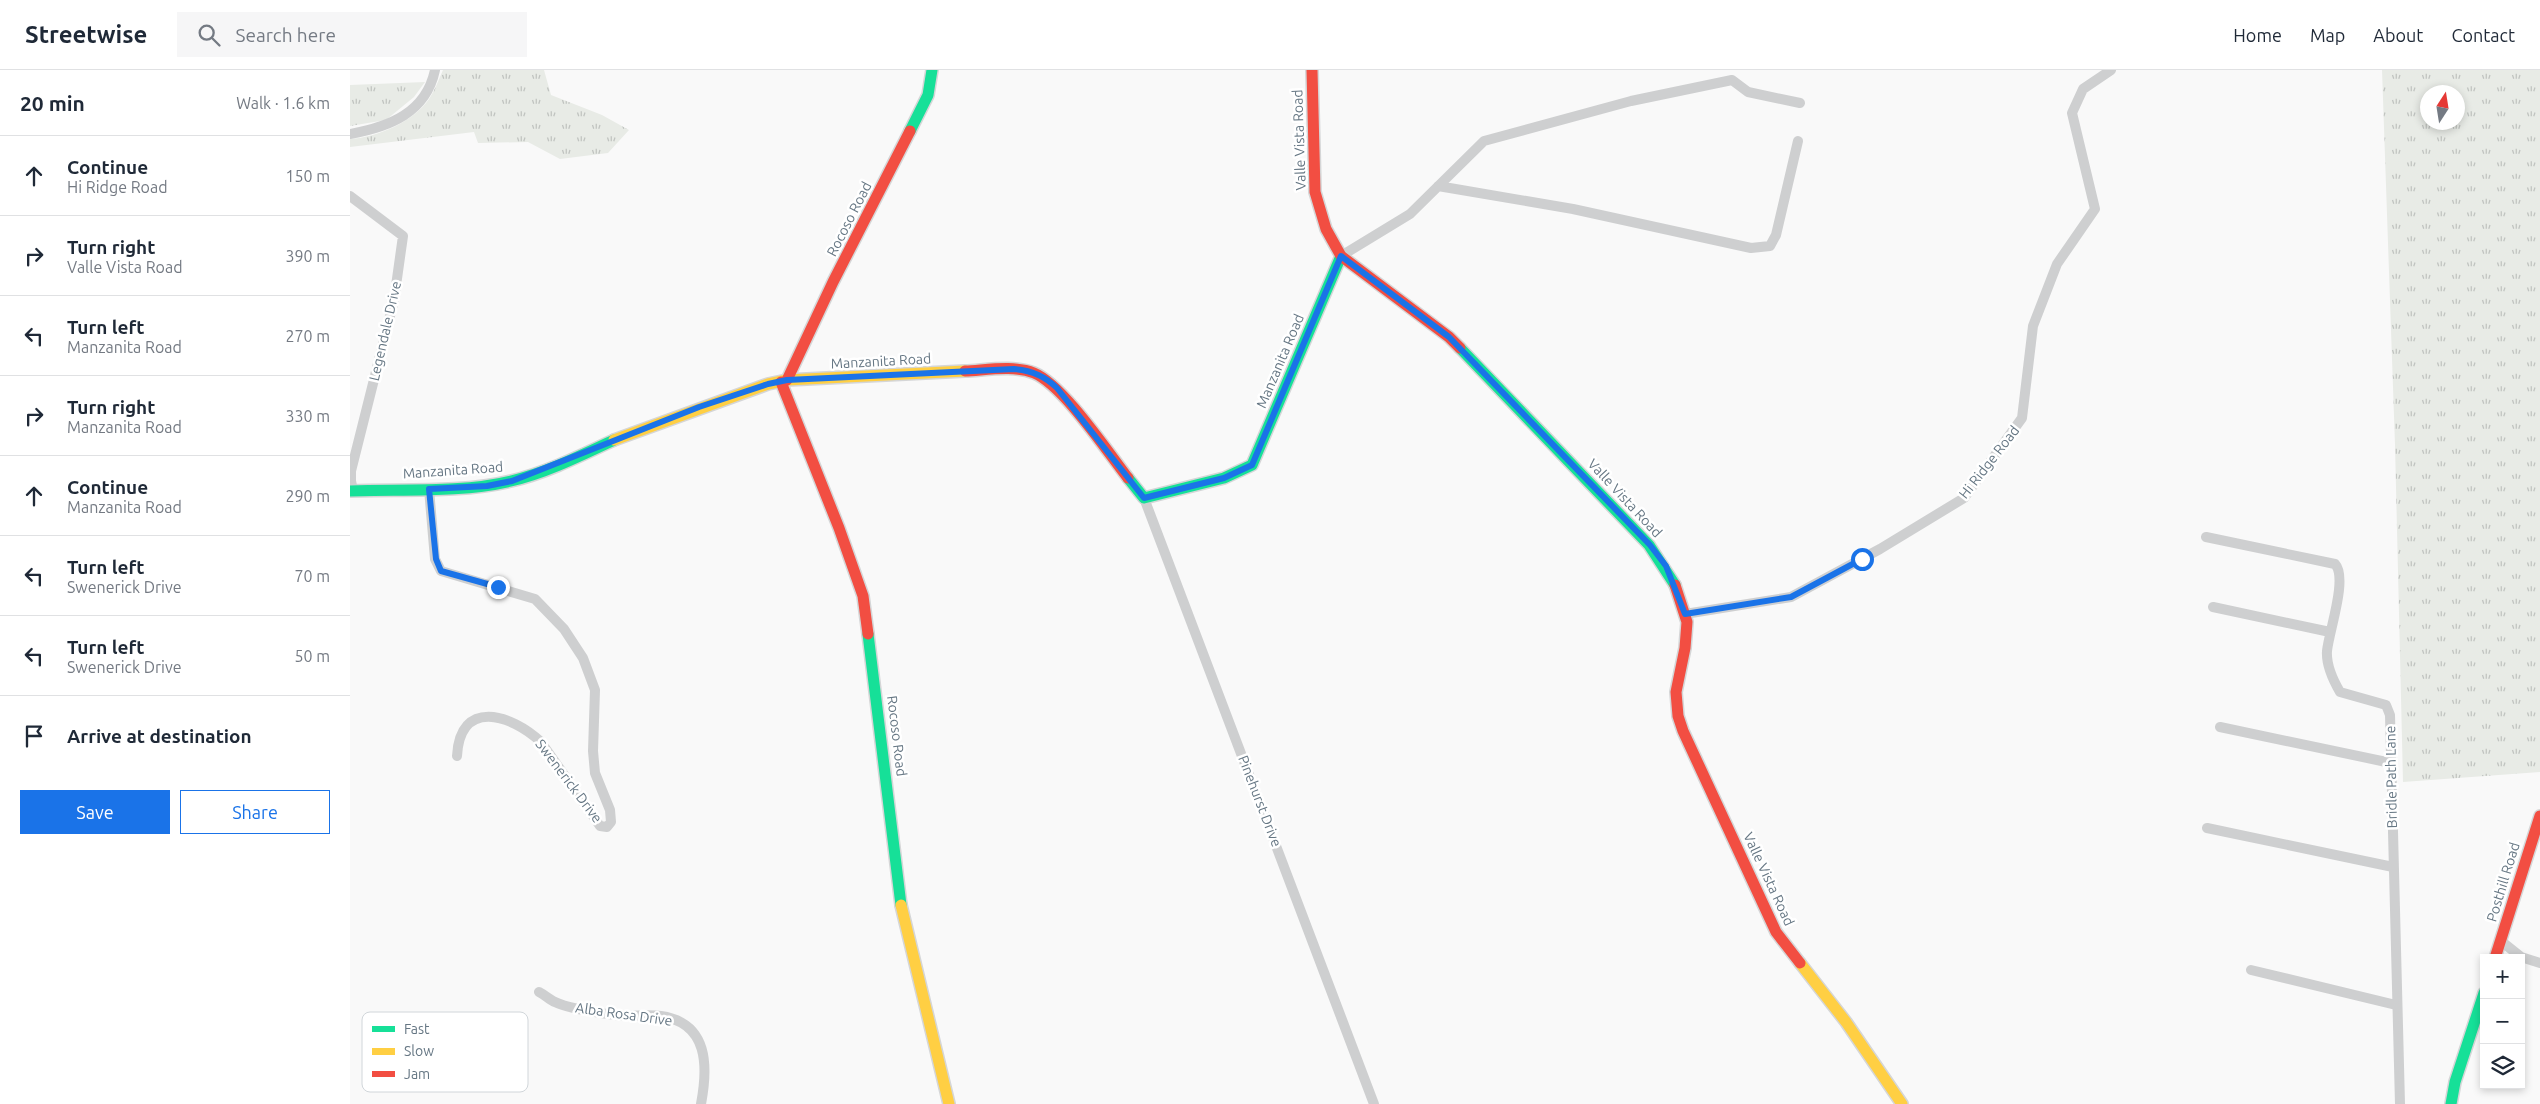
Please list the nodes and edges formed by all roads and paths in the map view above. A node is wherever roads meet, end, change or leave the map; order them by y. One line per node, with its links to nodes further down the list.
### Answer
1 (435, 70): 6 (street)
2 (932, 70): 11 (street, Rocoso Road)
3 (1312, 70): 10 (street, Valle Vista Road)
4 (2111, 70): 17 (street, Hi Ridge Road)
5 (1800, 103): 8 (street)
6 (350, 134)
7 (1798, 141): 8 (street)
8 (1438, 186): 10 (street)
9 (350, 196): 13 (street, Legendale Drive)
10 (1341, 256): 14 (street, Manzanita Road); 17 (street, Valle Vista Road)
11 (784, 381): 12 (street, Manzanita Road); 14 (street, Manzanita Road); 33 (street, Rocoso Road)
12 (429, 489): 13 (street, Manzanita Road); 20 (street, Swenerick Drive)
13 (352, 490)
14 (1144, 498): 34 (street, Pinehurst Drive)
15 (2206, 537): 18 (street, Bridle Path Lane)
16 (2213, 607): 18 (street)
17 (1685, 614): 35 (street, Valle Vista Road)
18 (2330, 632): 21 (street, Bridle Path Lane)
19 (2220, 727): 21 (street)
20 (457, 756)
21 (2391, 763): 24 (street, Bridle Path Lane)
22 (2540, 816): 25 (street, Posthill Road)
23 (2207, 828): 24 (street)
24 (2393, 867): 31 (street, Bridle Path Lane)
25 (2501, 941): 26 (street, Posthill Road); 27 (street)
26 (2496, 954)
27 (2540, 963)
28 (2251, 970): 31 (street)
29 (539, 992): 32 (street, Alba Rosa Drive)
30 (2482, 999): 37 (street)
31 (2396, 1005): 36 (street, Bridle Path Lane)
32 (701, 1104)
33 (950, 1104)
34 (1374, 1104)
35 (1902, 1104)
36 (2400, 1104)
37 (2451, 1104)

